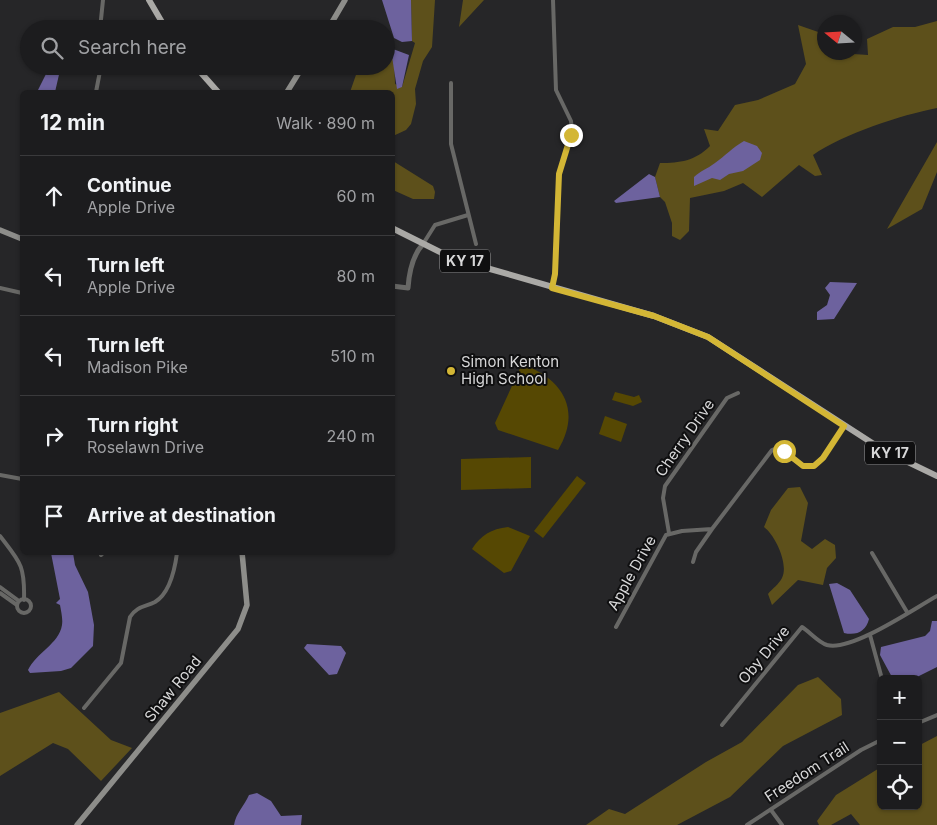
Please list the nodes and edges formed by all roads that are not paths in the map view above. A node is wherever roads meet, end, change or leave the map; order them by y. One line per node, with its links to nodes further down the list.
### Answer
1 (103, 0): 5 (street)
2 (149, 0): 6 (main road)
3 (346, 0): 7 (main road)
4 (553, 0): 23 (street)
5 (101, 20)
6 (161, 20)
7 (334, 20)
8 (99, 75): 12 (street)
9 (203, 75): 13 (main road)
10 (297, 75): 14 (main road)
11 (451, 84): 15 (street)
12 (96, 90)
13 (216, 90)
14 (288, 90)
15 (468, 215): 19 (street); 20 (street)
16 (0, 230): 18 (main road)
17 (395, 230): 19 (main road, KY 17)
18 (20, 238)
19 (423, 244): 21 (street); 23 (main road, KY 17)
20 (476, 244)
21 (395, 286)
22 (0, 288): 24 (street)
23 (552, 288): 26 (main road, KY 17)
24 (20, 293)
25 (738, 393): 31 (street, Cherry Drive)
26 (844, 426): 28 (main road, KY 17); 30 (street)
27 (0, 475): 29 (street)
28 (937, 476)
29 (20, 479)
30 (712, 529): 31 (street, Apple Drive); 36 (street)
31 (669, 533): 42 (street, Apple Drive)
32 (0, 536): 40 (street)
33 (872, 553): 41 (street)
34 (177, 555): 45 (street)
35 (242, 555): 51 (main road, Shaw Road)
36 (693, 562)
37 (0, 587): 40 (street)
38 (0, 593): 40 (street)
39 (937, 596): 41 (street, Oby Drive)
40 (20, 602)
41 (907, 612): 43 (street, Oby Drive)
42 (616, 627)
43 (870, 635): 44 (street); 48 (street, Oby Drive)
44 (881, 675)
45 (84, 708)
46 (937, 716): 47 (street)
47 (922, 722)
48 (722, 724)
49 (877, 742): 50 (street, Freedom Trail)
50 (771, 810): 52 (street, Freedom Trail); 53 (street)
51 (77, 825)
52 (747, 825)
53 (782, 825)

